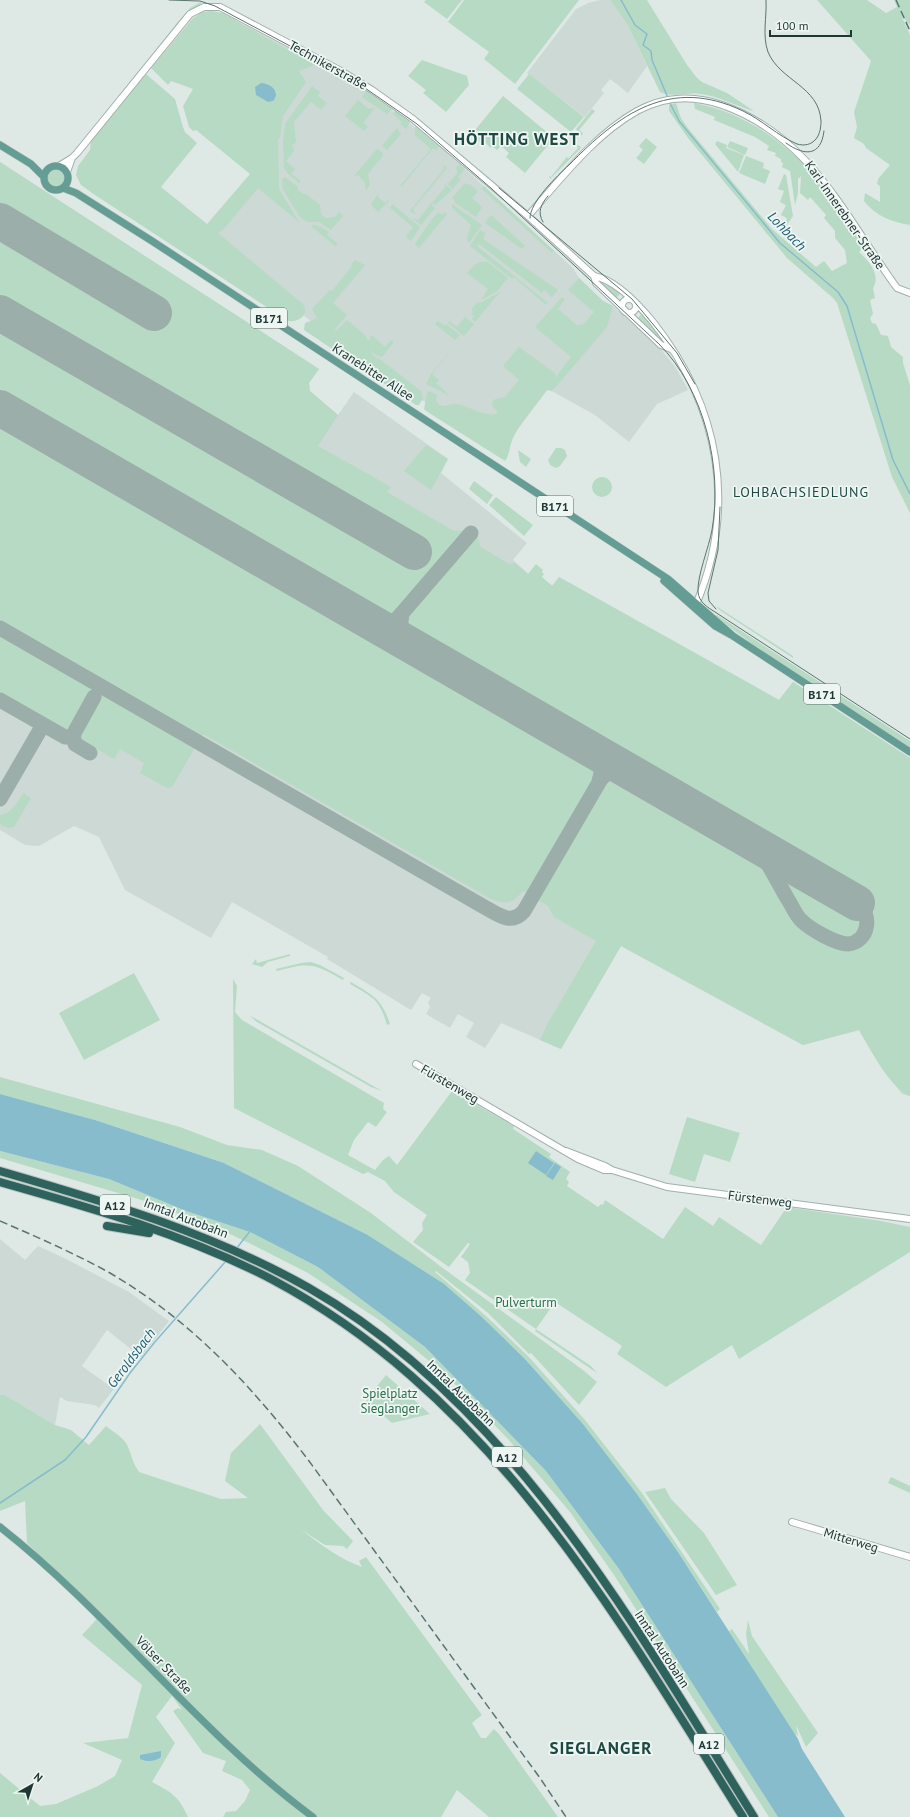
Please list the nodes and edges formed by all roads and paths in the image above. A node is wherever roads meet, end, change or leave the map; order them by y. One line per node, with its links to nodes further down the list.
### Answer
1 (0, 145): 3 (main road, B171)
2 (72, 158): 4 (street, Technikerstraße); 6 (street, Technikerstraße); 11 (street, Technikerstraße)
3 (31, 164): 5 (main road, B171); 7 (main road, B171)
4 (59, 166): 5 (main road, B171); 6 (main road)
5 (49, 168): 7 (main road)
6 (67, 172): 8 (main road, B171)
7 (44, 177): 9 (main road, B171)
8 (68, 181): 9 (main road); 10 (main road, Kranebitter Allee / B171)
9 (63, 188): 10 (main road, Kranebitter Allee / B171)
10 (76, 193): 17 (main road, Kranebitter Allee / B171)
11 (528, 216): 12 (street, Technikerstraße); 13 (street, Karl-Innerebner-Straße)
12 (594, 276): 14 (street, Technikerstraße); 15 (street, Technikerstraße)
13 (910, 292)
14 (633, 301): 15 (street); 15 (street); 16 (street, Technikerstraße)
15 (625, 311): 16 (street, Technikerstraße)
16 (671, 349): 17 (street, Technikerstraße)
17 (695, 606): 18 (main road, Kranebitter Allee / B171)
18 (910, 752)
19 (416, 1064): 22 (street, Fürstenweg)
20 (0, 1171): 30 (highway, Inntal Autobahn / A12)
21 (0, 1182): 24 (highway, Inntal Autobahn / A12)
22 (910, 1219)
23 (107, 1226): 24 (highway)
24 (166, 1234): 29 (highway, Inntal Autobahn / A12)
25 (792, 1522): 27 (street, Mitterweg)
26 (0, 1527): 28 (main road, Völser Straße)
27 (910, 1557)
28 (313, 1817)
29 (743, 1817)
30 (754, 1817)

